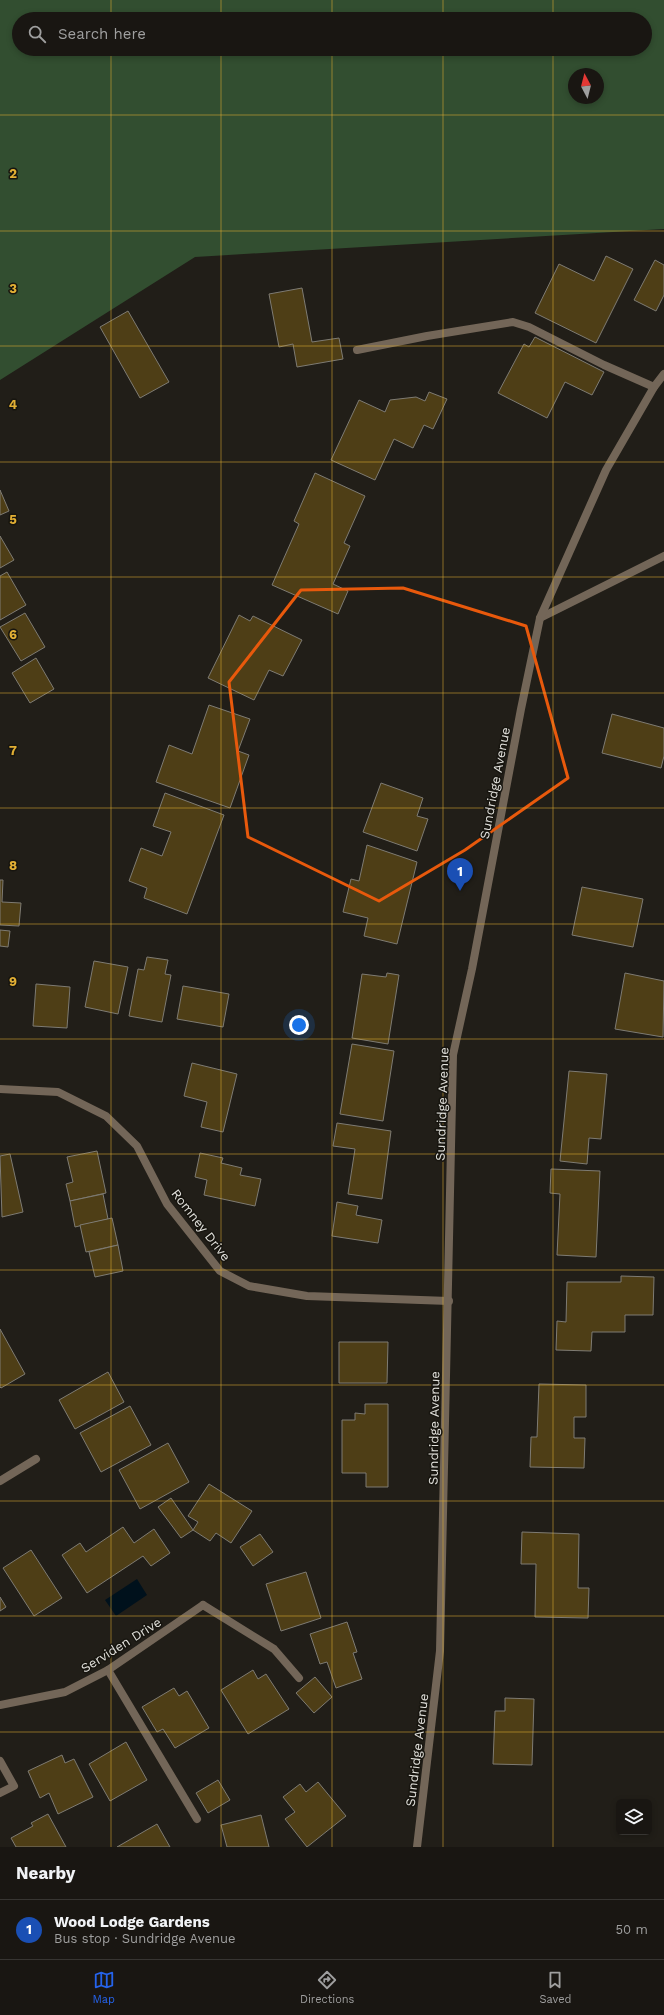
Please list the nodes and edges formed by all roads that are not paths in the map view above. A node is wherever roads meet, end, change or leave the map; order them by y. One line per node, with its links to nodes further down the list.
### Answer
1 (357, 350): 3 (street)
2 (664, 374): 3 (street, Sundridge Avenue)
3 (654, 388): 5 (street, Sundridge Avenue)
4 (664, 556): 5 (street)
5 (540, 618): 7 (street, Sundridge Avenue)
6 (0, 1089): 7 (street, Romney Drive)
7 (449, 1301): 16 (street, Sundridge Avenue)
8 (36, 1459): 9 (street)
9 (0, 1481)
10 (108, 1670): 11 (street, Serviden Drive); 12 (street, Serviden Drive); 15 (street)
11 (299, 1678)
12 (0, 1705)
13 (0, 1761): 14 (street)
14 (0, 1793)
15 (197, 1819)
16 (417, 1847)

